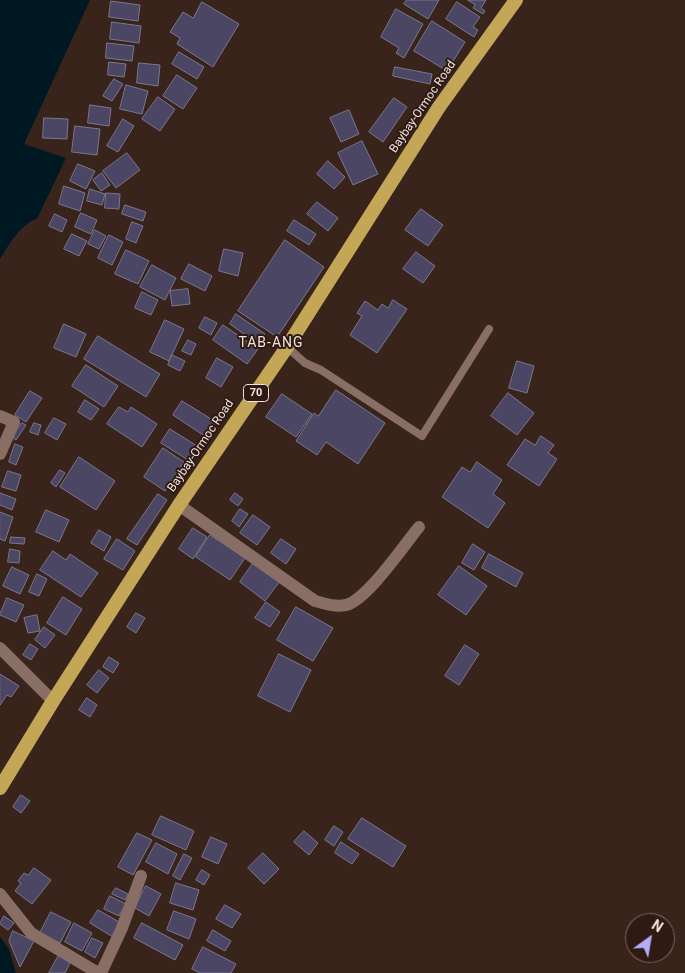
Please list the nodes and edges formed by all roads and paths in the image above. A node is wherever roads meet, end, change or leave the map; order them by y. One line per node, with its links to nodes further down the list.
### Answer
1 (516, 0): 3 (highway, Baybay-Ormoc Road / 70)
2 (489, 329): 3 (lane)
3 (287, 347): 6 (highway, Baybay-Ormoc Road / 70)
4 (0, 416): 5 (street)
5 (0, 454)
6 (179, 505): 7 (street); 9 (highway, Baybay-Ormoc Road / 70)
7 (419, 527)
8 (0, 648): 9 (street)
9 (53, 701): 10 (highway, Baybay-Ormoc Road / 70)
10 (0, 788)
11 (141, 876): 13 (street)
12 (0, 894): 13 (street)
13 (99, 973)

